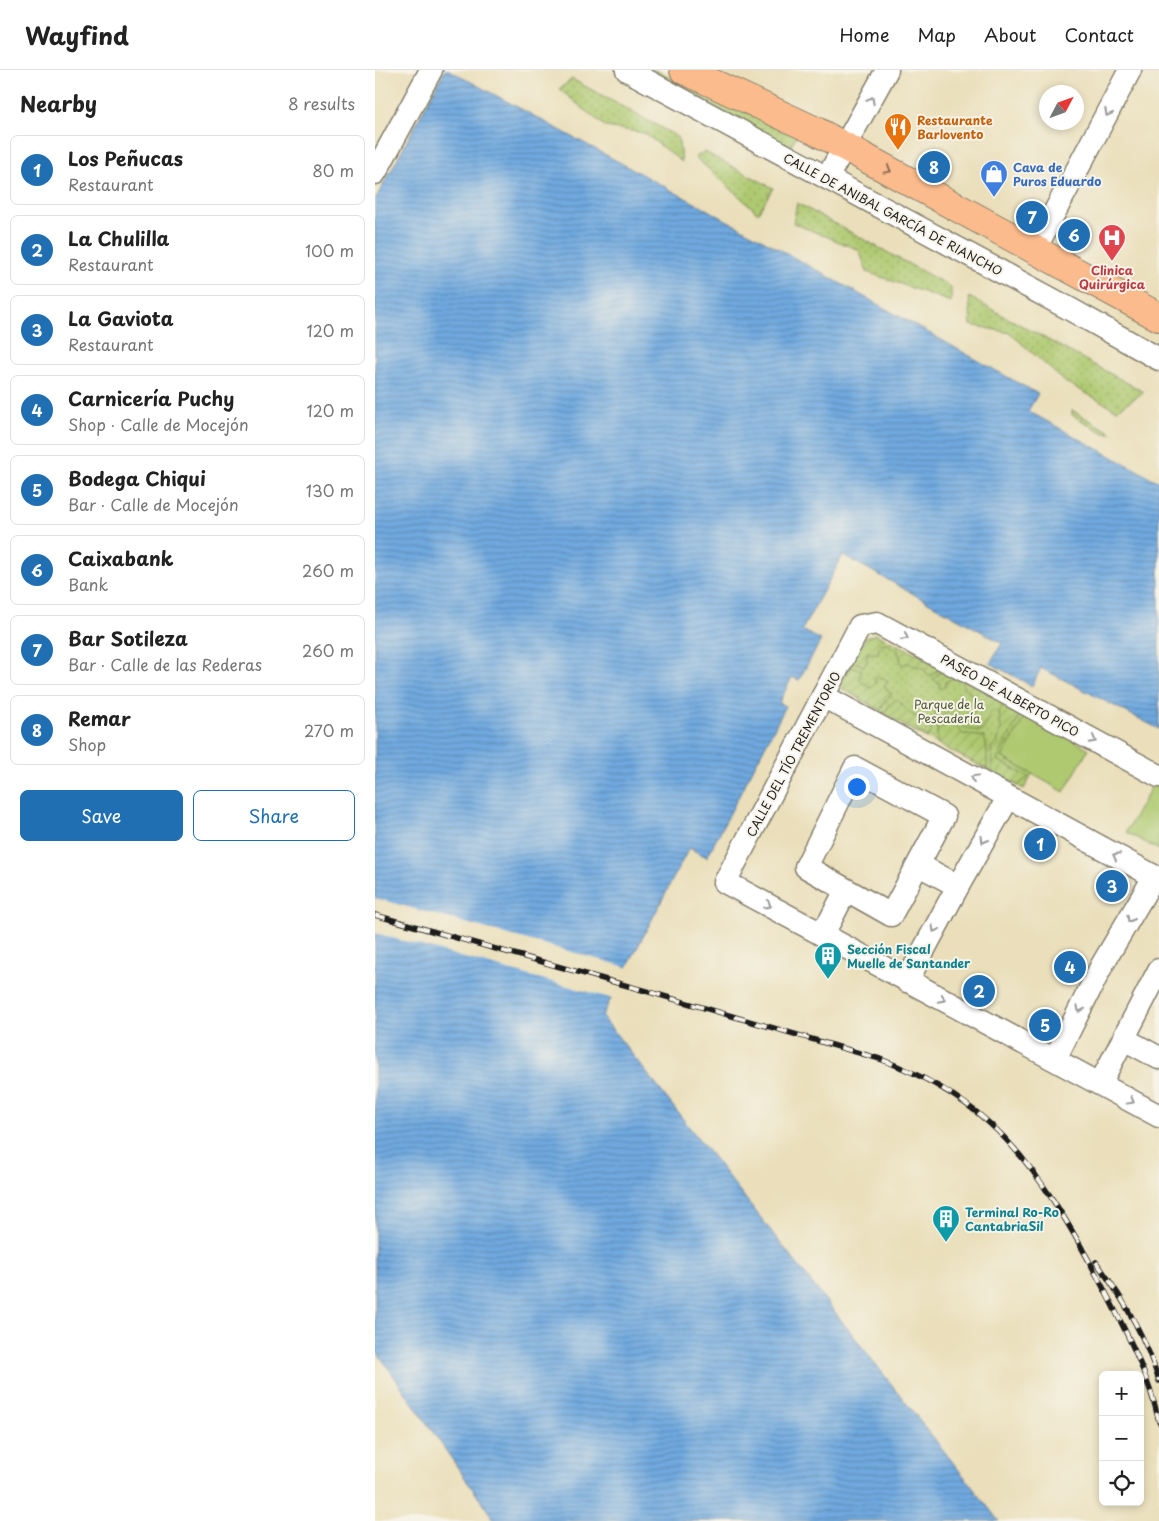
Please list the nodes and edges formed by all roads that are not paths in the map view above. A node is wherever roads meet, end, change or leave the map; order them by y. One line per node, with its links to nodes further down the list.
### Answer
1 (431, 70): 9 (street)
2 (627, 70): 10 (street, CALLE DE ANIBAL GARCÍA DE RIANCHO)
3 (684, 70): 7 (main road)
4 (719, 70): 7 (main road)
5 (887, 70): 8 (street, one-way to 5)
6 (1130, 70): 11 (street, one-way to 11)
7 (809, 127): 8 (main road)
8 (845, 147): 10 (street); 11 (main road, one-way to 11)
9 (375, 173)
10 (827, 178): 13 (street, CALLE DE ANIBAL GARCÍA DE RIANCHO)
11 (1035, 249): 12 (main road)
12 (1159, 317)
13 (1159, 359)
14 (860, 626): 15 (street, CALLE DEL TÍO TREMENTORIO); 16 (street, PASEO DE ALBERTO PICO, one-way to 16)
15 (823, 696): 17 (street, one-way to 15); 22 (street, CALLE DEL TÍO TREMENTORIO, one-way to 22)
16 (1159, 776)
17 (1008, 798): 19 (street, one-way to 17); 20 (street, one-way to 20)
18 (919, 866): 20 (street); 21 (street); 21 (street)
19 (1157, 878): 27 (street, one-way to 27)
20 (958, 886): 24 (street, one-way to 24)
21 (846, 890): 22 (street)
22 (821, 934): 24 (street)
23 (1159, 970): 25 (street)
24 (907, 981): 27 (street, one-way to 27)
25 (1124, 1038): 26 (street); 28 (street)
26 (1159, 1058)
27 (1055, 1059): 28 (street)
28 (1100, 1084): 29 (street, one-way to 29)
29 (1159, 1116)

